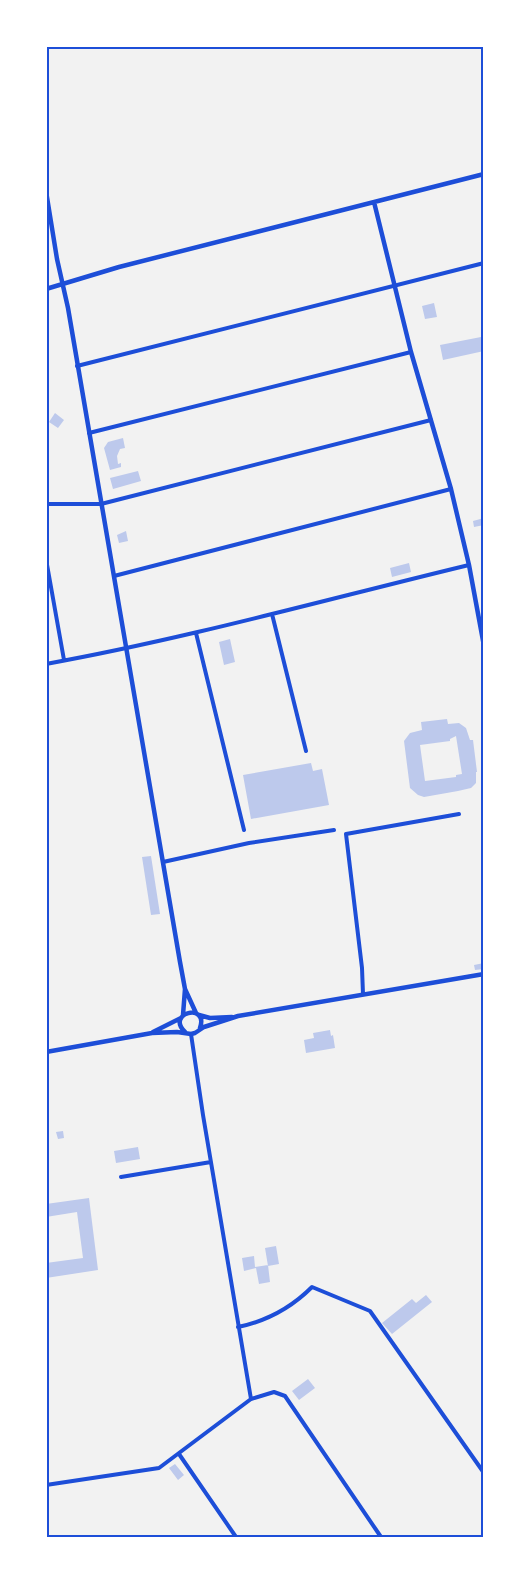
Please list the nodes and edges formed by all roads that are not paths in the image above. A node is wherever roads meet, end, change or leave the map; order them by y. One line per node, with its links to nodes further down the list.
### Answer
1 (484, 174): 3 (street)
2 (46, 191): 6 (street)
3 (374, 202): 5 (street); 6 (street)
4 (484, 263): 5 (street)
5 (395, 284): 8 (street); 9 (street)
6 (62, 285): 7 (street); 9 (street)
7 (46, 289)
8 (411, 352): 10 (street); 11 (street)
9 (77, 366): 11 (street)
10 (431, 420): 12 (street); 14 (street)
11 (89, 433): 14 (street)
12 (451, 489): 16 (street); 17 (street)
13 (46, 504): 14 (street)
14 (101, 504): 17 (street)
15 (46, 558): 22 (street)
16 (469, 565): 18 (street); 20 (street)
17 (114, 576): 21 (street)
18 (272, 614): 19 (street); 24 (street)
19 (196, 633): 21 (street); 26 (street)
20 (484, 646)
21 (126, 649): 22 (street); 28 (street)
22 (64, 660): 23 (street)
23 (46, 664)
24 (306, 751)
25 (459, 814): 31 (street)
26 (244, 830)
27 (334, 830): 28 (street)
28 (163, 862): 30 (street)
29 (484, 974): 31 (street)
30 (185, 989): 32 (street); 33 (street)
31 (363, 994): 34 (street)
32 (197, 1014): 33 (street); 34 (street); 35 (street)
33 (182, 1017): 36 (street); 37 (street)
34 (235, 1017): 35 (street)
35 (199, 1030): 38 (street)
36 (152, 1032): 37 (street); 39 (street)
37 (185, 1032): 38 (street)
38 (191, 1034): 40 (street)
39 (46, 1052)
40 (211, 1162): 41 (street); 42 (street)
41 (120, 1177)
42 (238, 1326): 43 (street); 45 (street)
43 (251, 1399): 44 (street); 48 (street)
44 (179, 1454): 46 (street); 47 (street)
45 (484, 1473)
46 (46, 1485)
47 (236, 1537)
48 (381, 1537)

